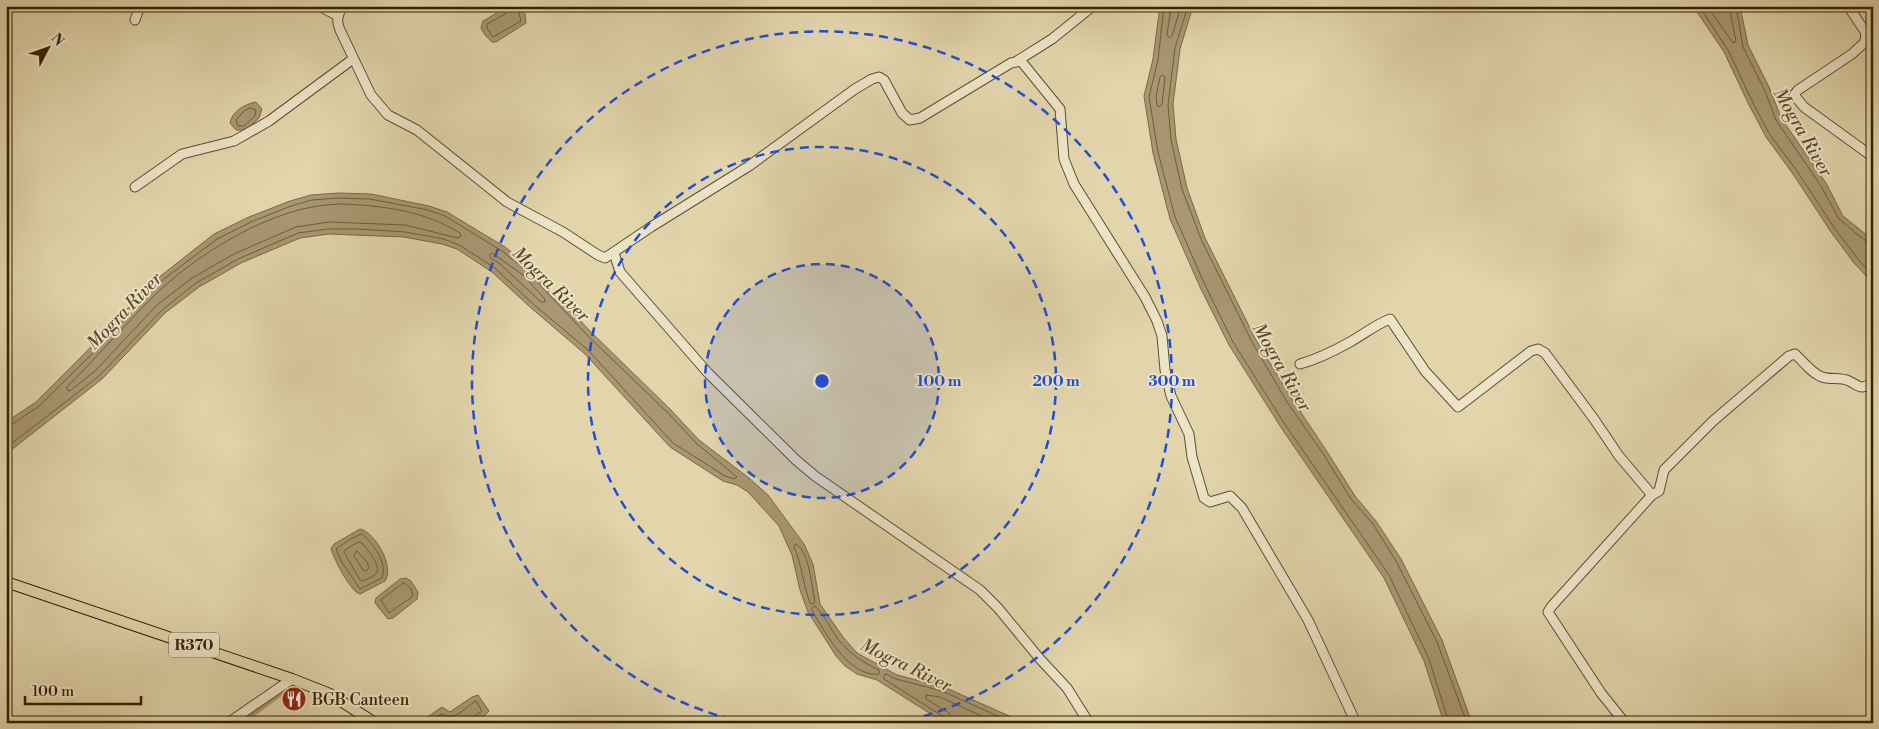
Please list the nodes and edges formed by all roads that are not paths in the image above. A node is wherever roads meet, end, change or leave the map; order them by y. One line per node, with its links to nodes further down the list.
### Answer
1 (140, 6): 7 (street)
2 (319, 6): 6 (street)
3 (344, 6): 6 (street)
4 (1093, 6): 9 (street)
5 (1848, 6): 10 (street)
6 (338, 16): 8 (street)
7 (135, 20)
8 (354, 59): 11 (street); 12 (street)
9 (1017, 61): 12 (street); 21 (street)
10 (1873, 157)
11 (135, 187)
12 (614, 253): 20 (street)
13 (1300, 364): 15 (street)
14 (1873, 382): 15 (street)
15 (1652, 495): 22 (street)
16 (6, 582): 17 (main road, R370)
17 (292, 679): 18 (street); 19 (main road, R370)
18 (228, 723)
19 (375, 723)
20 (1089, 723)
21 (1356, 723)
22 (1625, 723)

